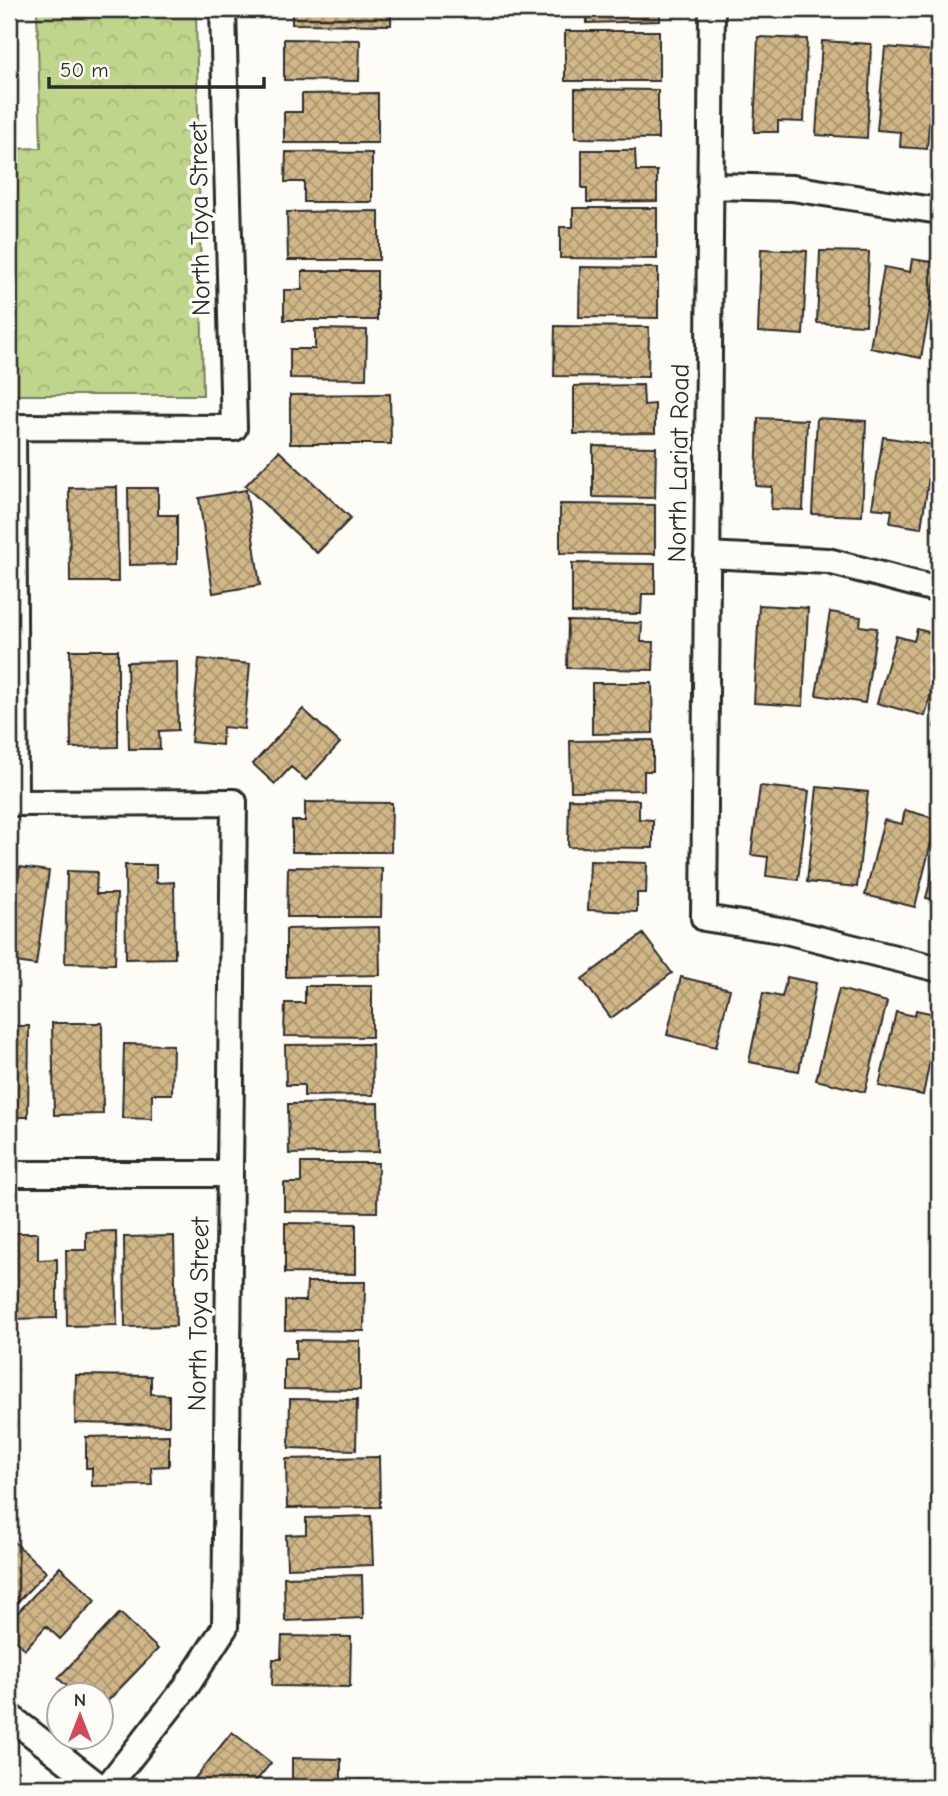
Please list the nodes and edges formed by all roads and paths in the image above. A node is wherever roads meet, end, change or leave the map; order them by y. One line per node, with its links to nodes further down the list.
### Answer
1 (223, 9): 5 (street, North Toya Street)
2 (712, 9): 3 (street, North Lariat Road)
3 (710, 187): 4 (street); 6 (street, North Lariat Road)
4 (939, 211)
5 (11, 427): 10 (street, North Toya Street)
6 (707, 555): 7 (street); 8 (street, North Lariat Road)
7 (939, 590)
8 (939, 969)
9 (9, 1174): 10 (street)
10 (230, 1174): 13 (street, North Toya Street)
11 (9, 1716): 12 (street)
12 (100, 1787)
13 (107, 1787)

